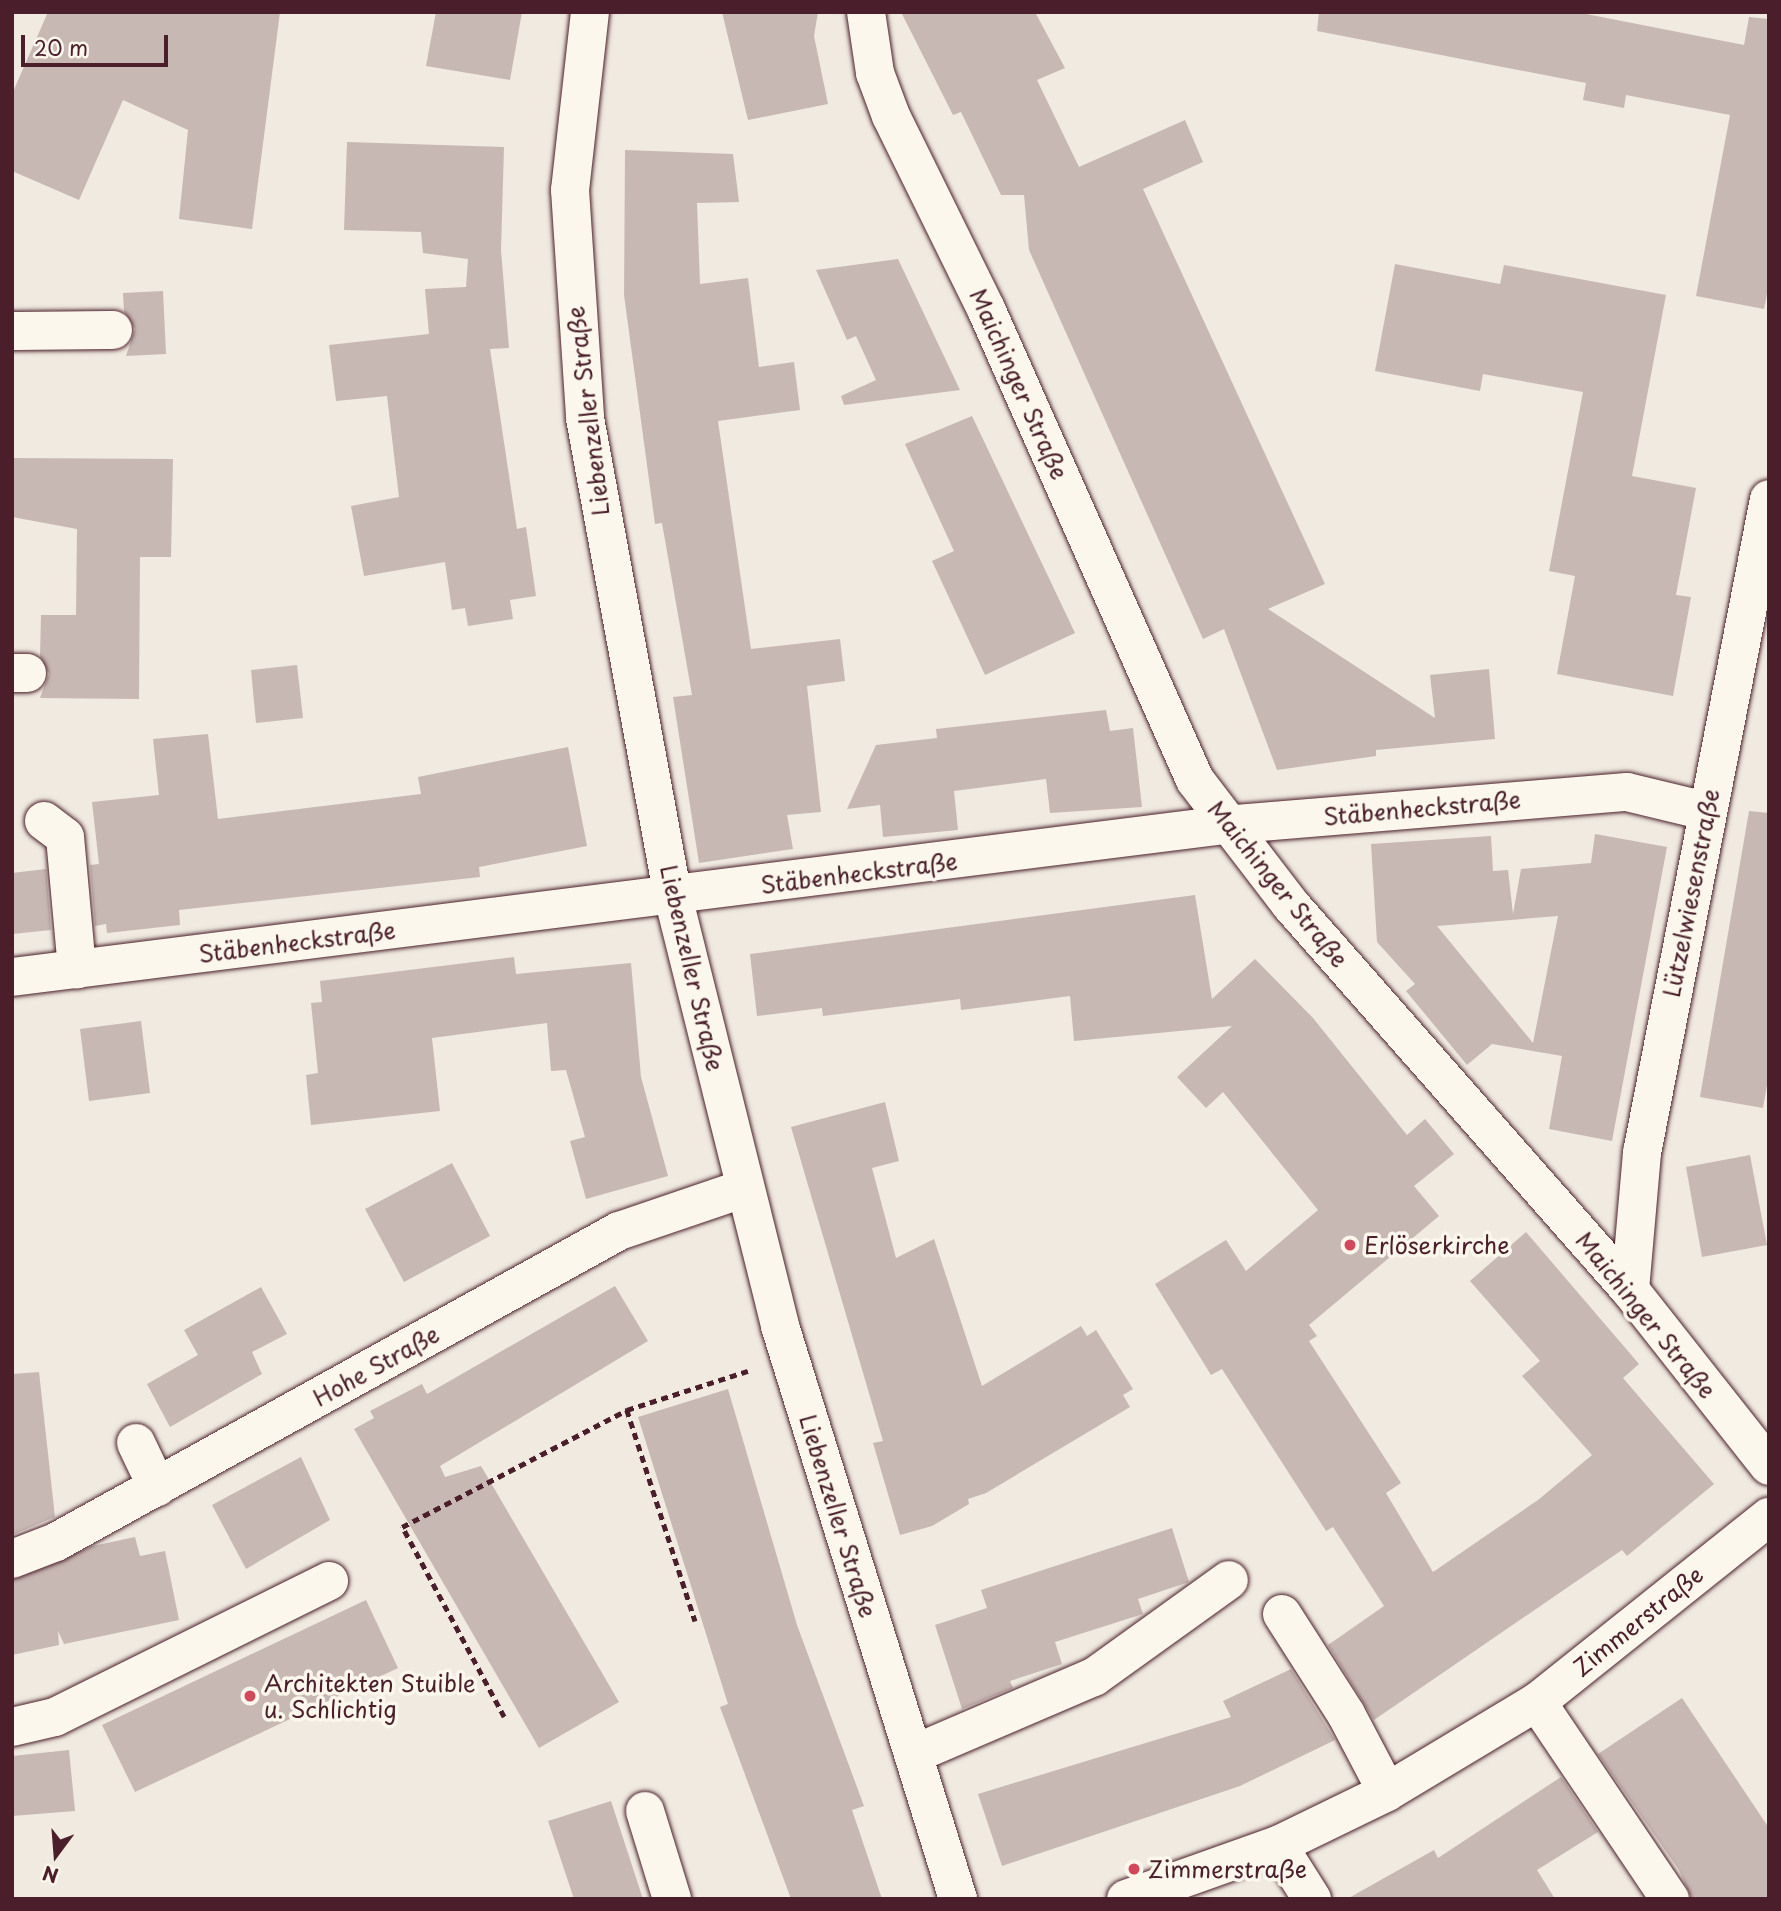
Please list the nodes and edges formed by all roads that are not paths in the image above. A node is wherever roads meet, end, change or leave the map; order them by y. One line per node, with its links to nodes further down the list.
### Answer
1 (590, 12): 9 (street, Liebenzeller Straße)
2 (866, 12): 8 (street, Maichinger Straße)
3 (113, 330): 4 (street)
4 (12, 331)
5 (1769, 499): 6 (street, Lützelwiesenstraße)
6 (1706, 811): 8 (street, Stäbenheckstraße); 13 (street, Lützelwiesenstraße)
7 (44, 821): 10 (street)
8 (1224, 825): 9 (street, Stäbenheckstraße); 13 (street, Maichinger Straße)
9 (673, 896): 10 (street, Stäbenheckstraße); 12 (street, Liebenzeller Straße)
10 (77, 969): 11 (street, Stäbenheckstraße)
11 (12, 977)
12 (745, 1188): 16 (street, Hohe Straße); 24 (street, Liebenzeller Straße)
13 (1630, 1290): 15 (street, Maichinger Straße)
14 (136, 1443): 16 (street)
15 (1769, 1465)
16 (157, 1487): 18 (street, Hohe Straße)
17 (1769, 1517): 22 (street, Zimmerstraße)
18 (12, 1559)
19 (1230, 1580): 24 (street)
20 (329, 1581): 23 (street)
21 (1282, 1614): 25 (street)
22 (1537, 1702): 25 (street, Zimmerstraße); 32 (street)
23 (12, 1727)
24 (914, 1754): 29 (street, Liebenzeller Straße)
25 (1387, 1792): 27 (street, Zimmerstraße)
26 (645, 1811): 28 (street)
27 (1278, 1845): 30 (street, Zimmerstraße); 31 (street)
28 (671, 1899)
29 (958, 1899)
30 (1126, 1899)
31 (1312, 1899)
32 (1670, 1899)

